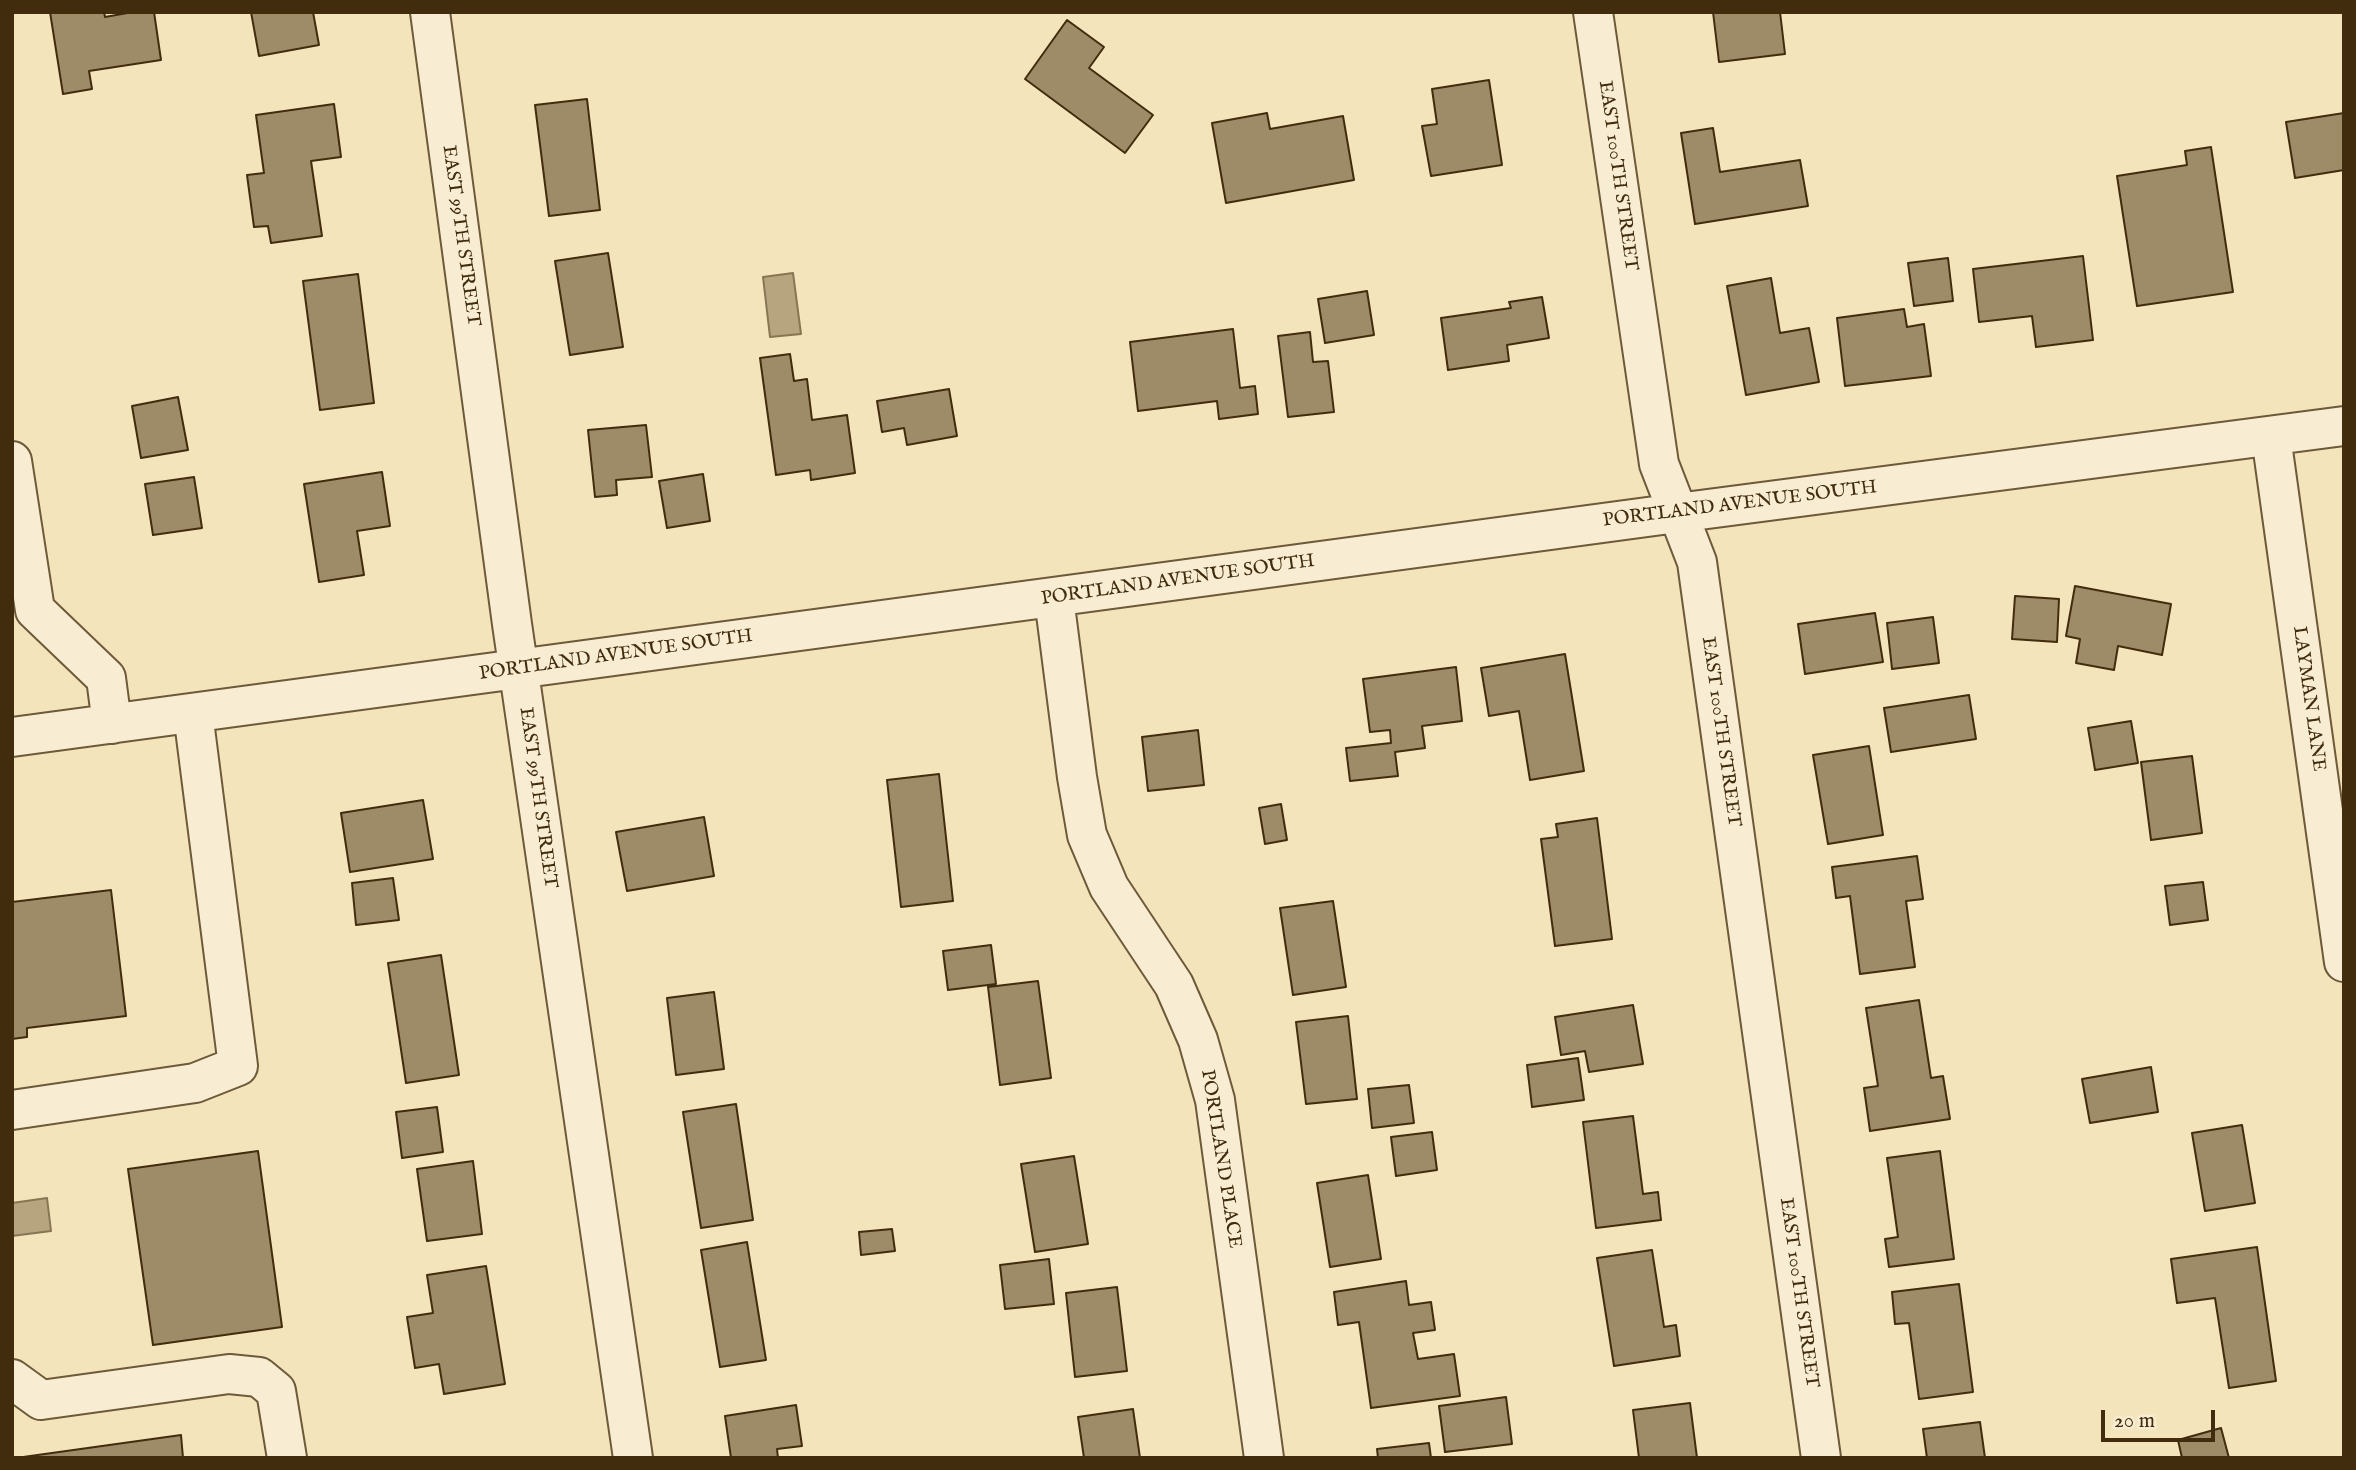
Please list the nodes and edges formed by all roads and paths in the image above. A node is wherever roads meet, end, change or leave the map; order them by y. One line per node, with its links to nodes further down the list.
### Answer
1 (430, 12): 9 (street, EAST 99TH STREET)
2 (1593, 12): 6 (street, EAST 100TH STREET)
3 (2344, 426): 4 (street, PORTLAND AVENUE SOUTH)
4 (2271, 436): 6 (street, PORTLAND AVENUE SOUTH); 13 (street, LAYMAN LANE)
5 (12, 461): 8 (street)
6 (1677, 513): 7 (street, PORTLAND AVENUE SOUTH); 19 (street, EAST 100TH STREET)
7 (1054, 598): 9 (street, PORTLAND AVENUE SOUTH); 18 (street, PORTLAND PLACE)
8 (23, 611): 11 (street)
9 (518, 669): 10 (street, PORTLAND AVENUE SOUTH); 17 (street, EAST 99TH STREET)
10 (194, 713): 11 (street, PORTLAND AVENUE SOUTH); 14 (street)
11 (112, 724): 12 (street, PORTLAND AVENUE SOUTH)
12 (12, 737)
13 (2344, 962)
14 (12, 1110)
15 (12, 1379): 16 (street)
16 (287, 1458)
17 (633, 1458)
18 (1264, 1458)
19 (1821, 1458)

